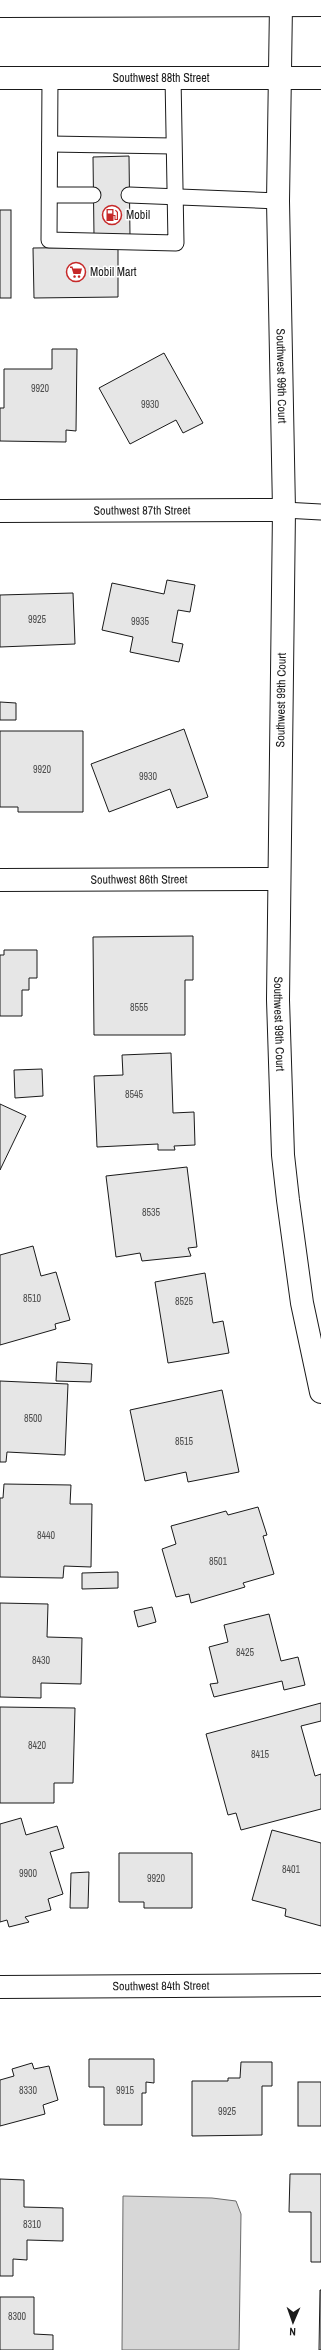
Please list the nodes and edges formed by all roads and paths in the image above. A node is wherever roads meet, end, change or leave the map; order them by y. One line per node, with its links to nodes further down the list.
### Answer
1 (100, 3): 2 (street); 5 (street)
2 (193, 3): 3 (street)
3 (281, 5): 4 (street); 7 (street, Southwest 99th Court)
4 (321, 5)
5 (0, 6)
6 (173, 77): 7 (street, Southwest 88th Street); 9 (street, Southwest 88th Street); 12 (lane)
7 (280, 77): 10 (street, Southwest 88th Street); 17 (street, Southwest 99th Court)
8 (0, 78): 9 (street, Southwest 88th Street)
9 (50, 78): 11 (lane)
10 (321, 78)
11 (50, 144): 12 (lane); 13 (lane)
12 (173, 146): 16 (lane)
13 (50, 195): 14 (lane); 16 (lane)
14 (93, 195)
15 (129, 195): 16 (lane)
16 (175, 197): 17 (lane)
17 (278, 201): 18 (street, Southwest 99th Court)
18 (284, 510): 19 (street, Southwest 87th Street); 20 (lane); 21 (street, Southwest 99th Court)
19 (0, 511)
20 (321, 512)
21 (278, 879): 22 (street, Southwest 86th Street); 23 (street, Southwest 99th Court)
22 (0, 880)
23 (321, 1392)
24 (321, 1985): 25 (street, Southwest 84th Street)
25 (0, 1987)

